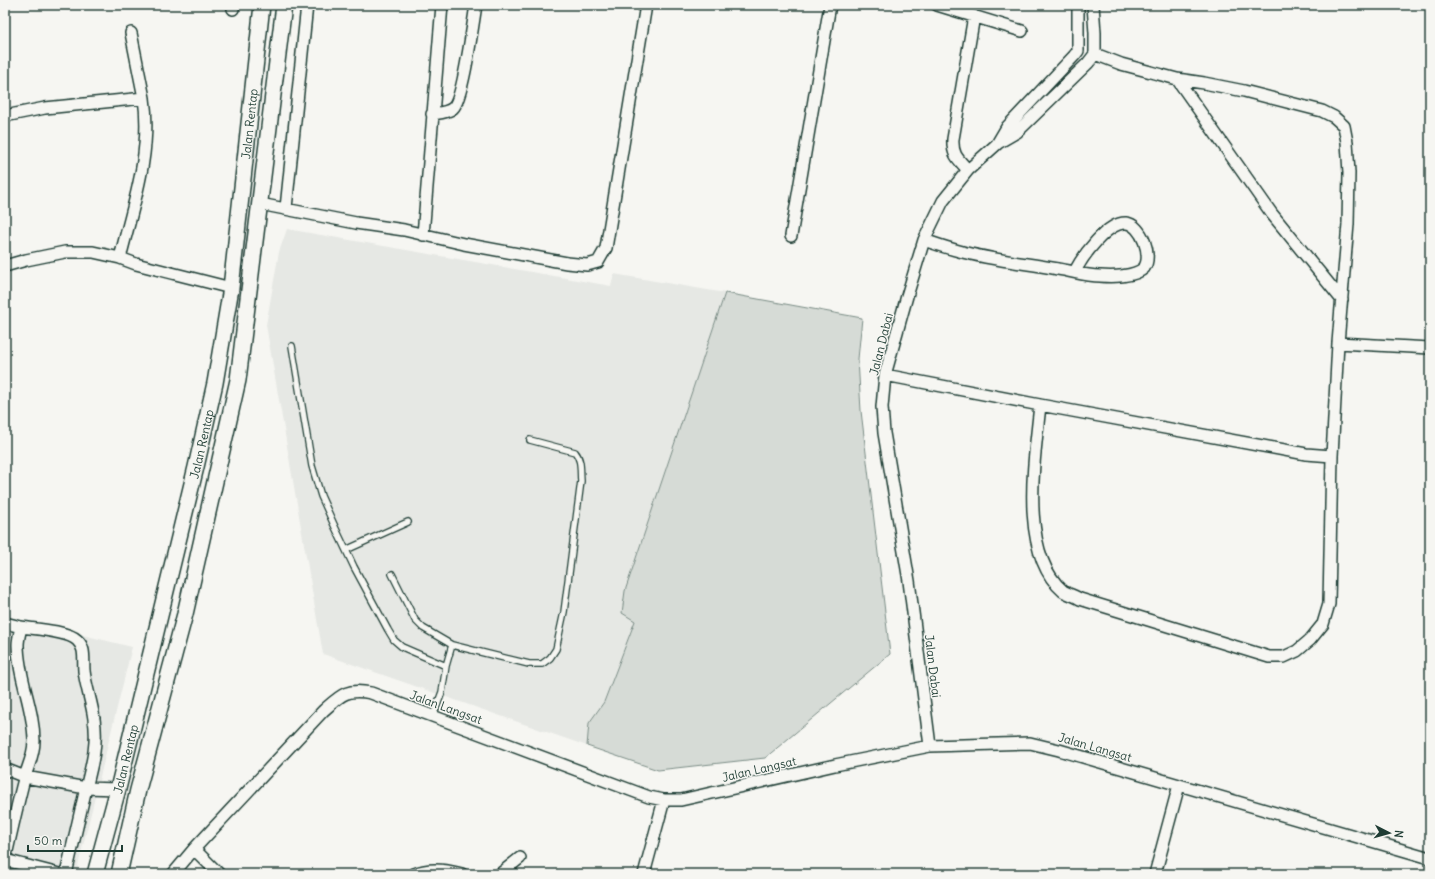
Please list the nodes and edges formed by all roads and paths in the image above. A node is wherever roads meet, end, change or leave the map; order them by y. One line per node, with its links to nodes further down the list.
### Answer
1 (262, 5): 29 (main road, Jalan Rentap)
2 (284, 5): 21 (main road, Jalan Rentap)
3 (307, 5): 22 (street)
4 (442, 5): 17 (street)
5 (476, 5): 17 (street)
6 (646, 5): 23 (street)
7 (830, 5): 24 (street)
8 (937, 5): 11 (street)
9 (1078, 5): 19 (street, Jalan Dabai)
10 (1093, 5): 14 (street)
11 (974, 16): 12 (street); 20 (street)
12 (1022, 31)
13 (131, 33): 16 (street)
14 (1095, 54): 15 (street); 19 (street)
15 (1177, 79): 30 (street); 30 (street)
16 (144, 98): 18 (street); 26 (street)
17 (432, 114): 23 (street)
18 (5, 116)
19 (997, 144): 20 (street, Jalan Dabai)
20 (968, 170): 25 (street, Jalan Dabai)
21 (260, 204): 22 (street); 57 (main road, Jalan Rentap)
22 (286, 208): 23 (street)
23 (423, 234)
24 (791, 236)
25 (924, 240): 28 (street); 34 (street, Jalan Dabai)
26 (120, 258): 27 (street); 29 (street)
27 (5, 266)
28 (1075, 271): 28 (street)
29 (231, 288): 51 (main road, Jalan Rentap)
30 (1342, 300): 31 (street)
31 (1338, 343): 33 (street); 37 (street)
32 (292, 346): 39 (lane)
33 (1430, 348)
34 (885, 375): 35 (street); 46 (street, Jalan Dabai)
35 (1040, 405): 37 (street); 37 (street)
36 (530, 440): 43 (lane)
37 (1332, 456)
38 (408, 522): 39 (lane)
39 (346, 550): 44 (lane)
40 (392, 574): 43 (lane)
41 (5, 623): 42 (street)
42 (21, 627): 48 (street); 50 (street)
43 (452, 645): 44 (lane)
44 (446, 666): 45 (lane)
45 (433, 716): 52 (street, Jalan Langsat); 53 (street, Jalan Langsat)
46 (930, 746): 49 (street, Jalan Langsat); 52 (street, Jalan Langsat)
47 (5, 769): 48 (street)
48 (25, 776): 50 (street); 56 (street)
49 (1179, 785): 55 (street, Jalan Langsat); 67 (street)
50 (86, 788): 51 (street); 59 (street)
51 (118, 789): 60 (main road, Jalan Rentap)
52 (664, 800): 66 (street)
53 (194, 849): 61 (street, Jalan Langsat); 62 (street)
54 (520, 858): 65 (street)
55 (1430, 858)
56 (5, 860): 58 (street)
57 (120, 871)
58 (59, 874)
59 (66, 874)
60 (95, 874)
61 (173, 874)
62 (219, 874)
63 (414, 874): 64 (street)
64 (462, 874)
65 (500, 874)
66 (644, 874)
67 (1156, 874)

